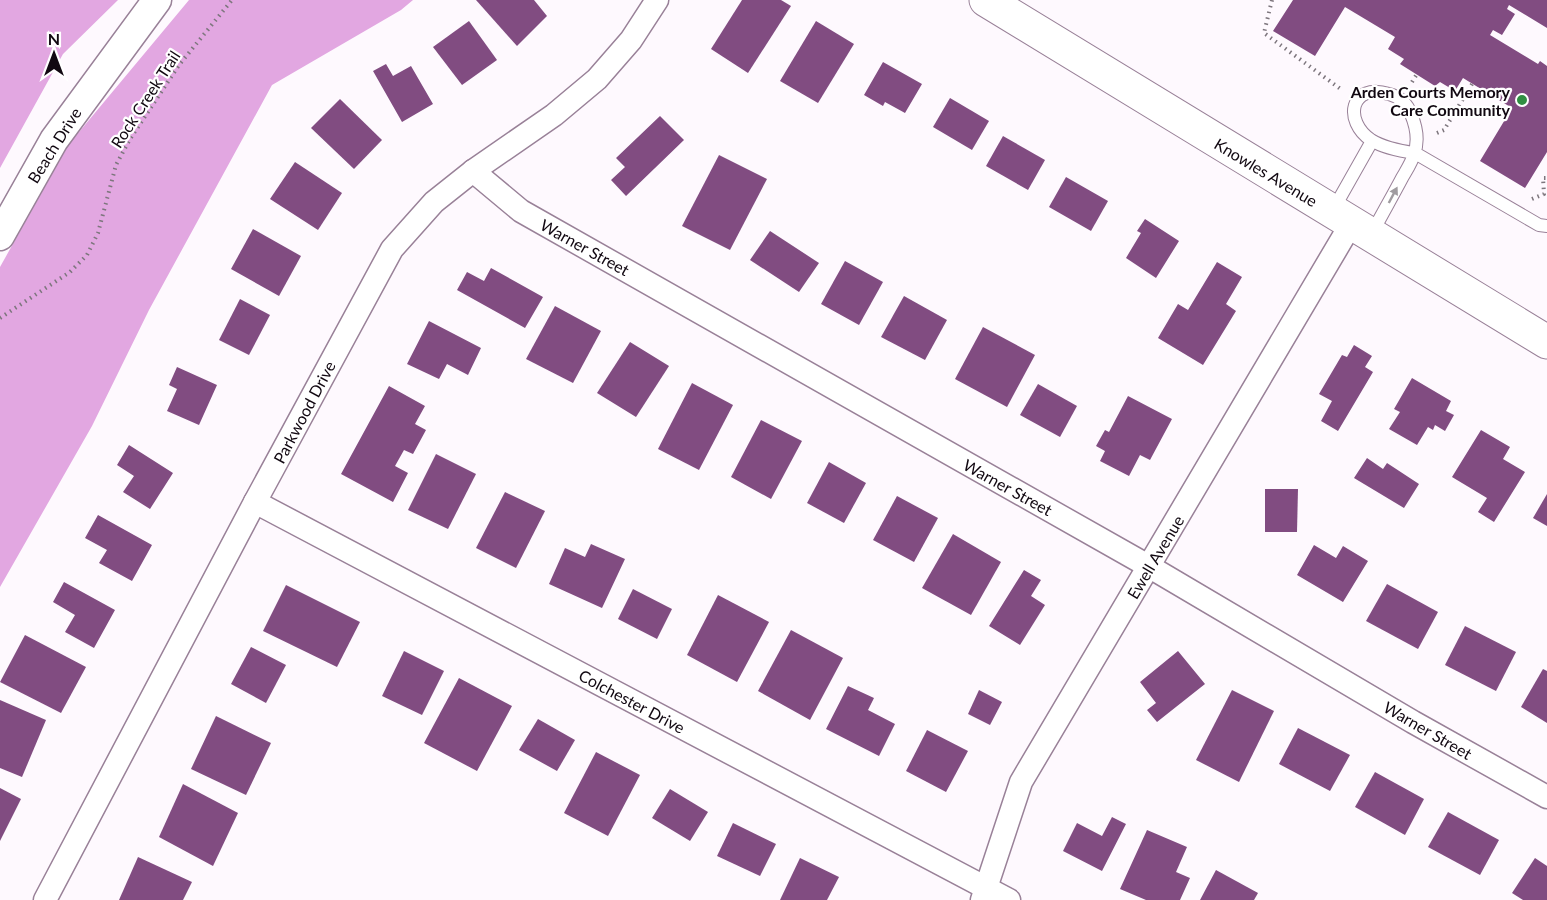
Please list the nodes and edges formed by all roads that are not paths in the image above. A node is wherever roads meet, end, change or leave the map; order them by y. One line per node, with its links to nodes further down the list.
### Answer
1 (157, 0): 9 (street, Beach Drive)
2 (657, 0): 6 (street, Parkwood Drive)
3 (986, 0): 7 (main road, Knowles Avenue)
4 (1372, 141): 5 (lane); 5 (lane); 7 (lane)
5 (1415, 153): 7 (lane, one-way to 5); 8 (lane)
6 (473, 171): 11 (street, Parkwood Drive); 12 (street, Warner Street)
7 (1351, 224): 10 (main road, Knowles Avenue); 12 (street, Ewell Avenue)
8 (1547, 226)
9 (0, 237)
10 (1547, 342)
11 (255, 502): 14 (street, Colchester Drive); 15 (street, Parkwood Drive)
12 (1150, 567): 13 (street, Warner Street); 14 (street, Ewell Avenue)
13 (1547, 797)
14 (983, 894): 16 (street, Colchester Drive)
15 (45, 900)
16 (1009, 900)

